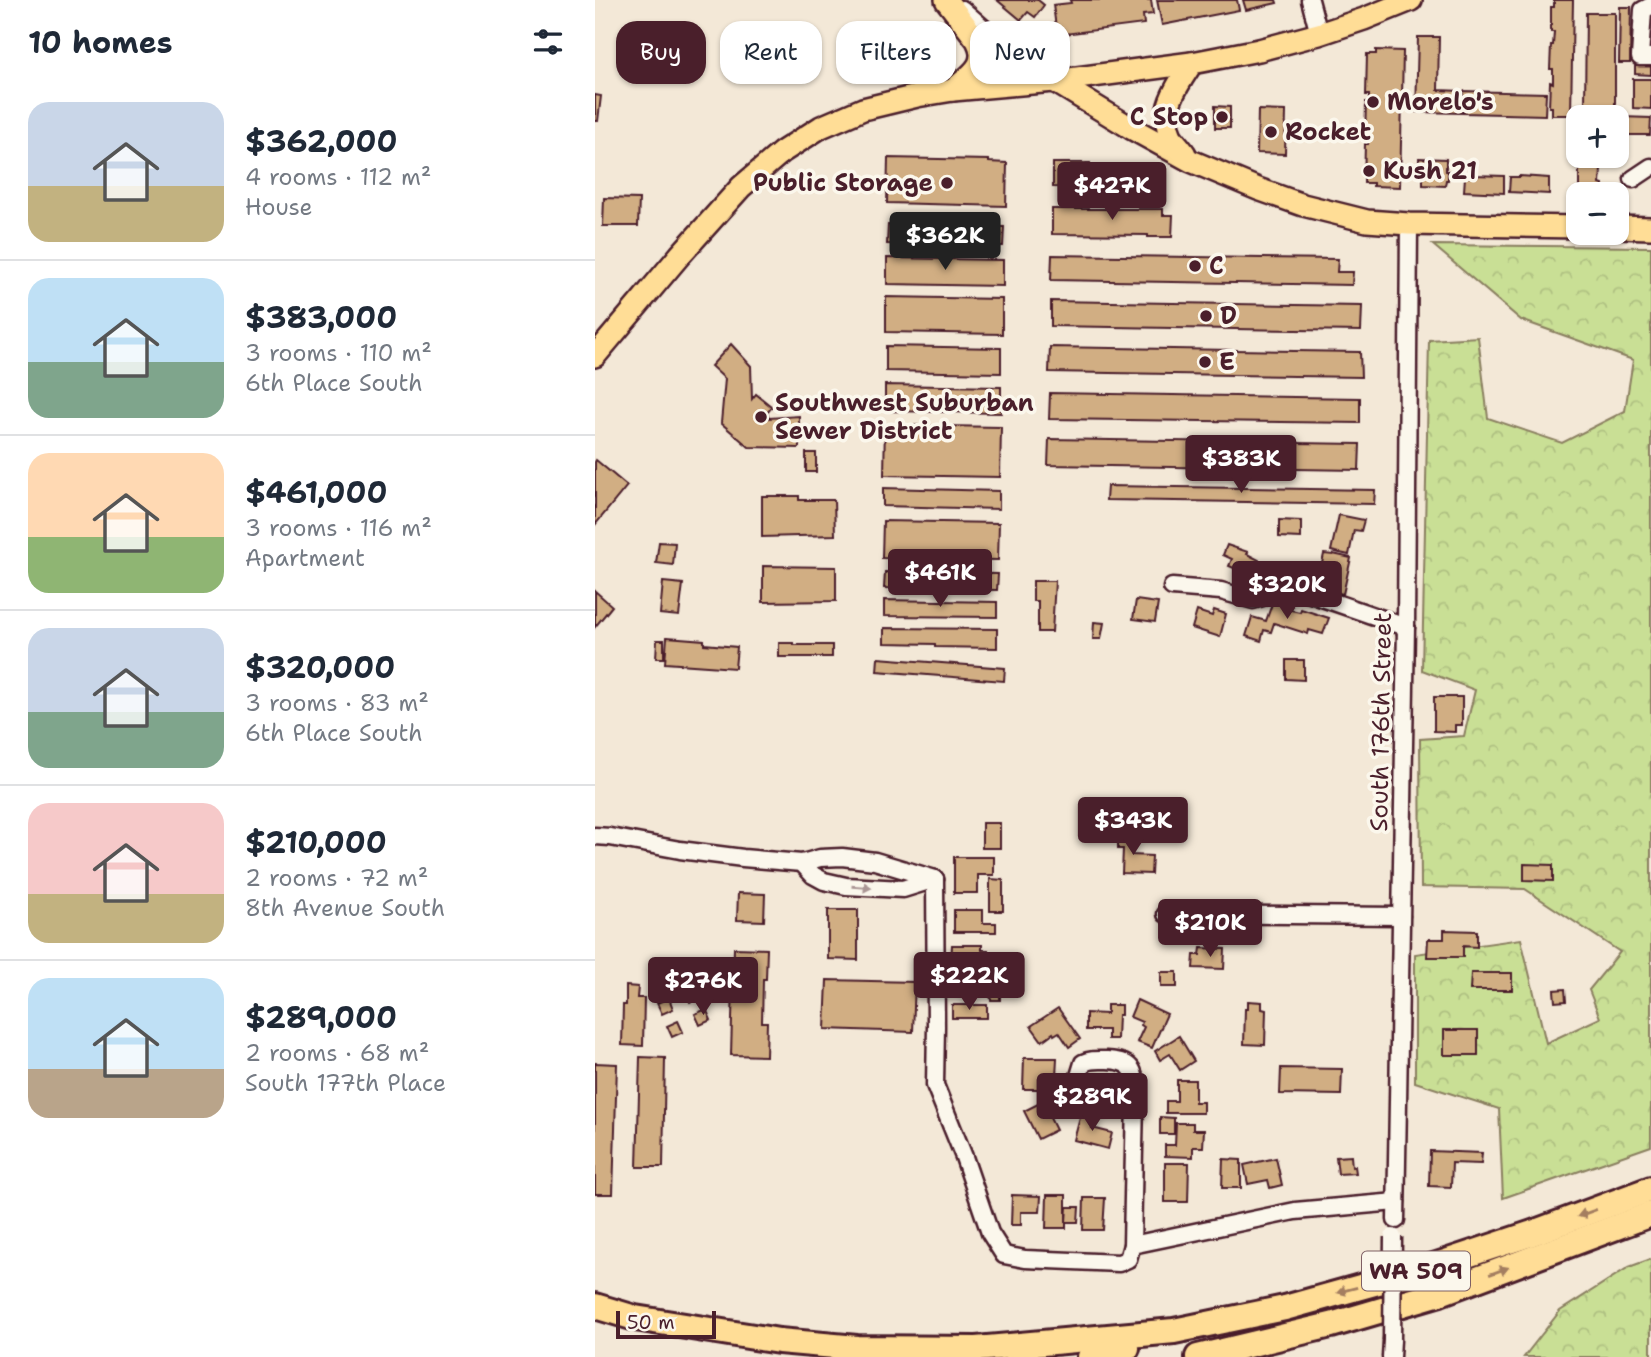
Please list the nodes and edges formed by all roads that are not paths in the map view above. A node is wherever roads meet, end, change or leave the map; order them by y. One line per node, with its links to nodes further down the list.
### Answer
1 (946, 0): 13 (main road)
2 (952, 0): 6 (street)
3 (1310, 0): 7 (street)
4 (1411, 0): 7 (main road)
5 (1651, 6): 8 (street)
6 (976, 21)
7 (1319, 34): 9 (main road)
8 (1651, 57)
9 (1192, 63): 10 (main road); 14 (main road)
10 (1070, 79)
11 (1017, 84): 13 (main road)
12 (1060, 84): 14 (main road)
13 (953, 89): 21 (main road)
14 (1191, 161): 17 (main road)
15 (1651, 167): 16 (street)
16 (1633, 179)
17 (1409, 224): 18 (main road); 23 (street, South 176th Street)
18 (1566, 227)
19 (1629, 227): 20 (main road)
20 (1651, 228)
21 (595, 356)
22 (1172, 587): 23 (street)
23 (1406, 627): 28 (street, South 176th Street)
24 (595, 836): 25 (street)
25 (801, 863): 26 (street); 26 (street, one-way to 26)
26 (935, 879): 35 (street)
27 (1166, 914): 28 (street)
28 (1401, 916): 31 (street, South 176th Street)
29 (1135, 1100): 35 (street)
30 (1651, 1189): 37 (highway, WA 509, one-way to 37)
31 (1396, 1202): 33 (street, South 176th Street); 35 (street)
32 (1651, 1214): 40 (highway, WA 509, one-way to 32)
33 (1396, 1220)
34 (1393, 1237): 38 (street, bridge)
35 (1132, 1245)
36 (595, 1307): 37 (highway, WA 509)
37 (1174, 1331): 39 (highway)
38 (1391, 1349)
39 (1090, 1357)
40 (1198, 1357)

